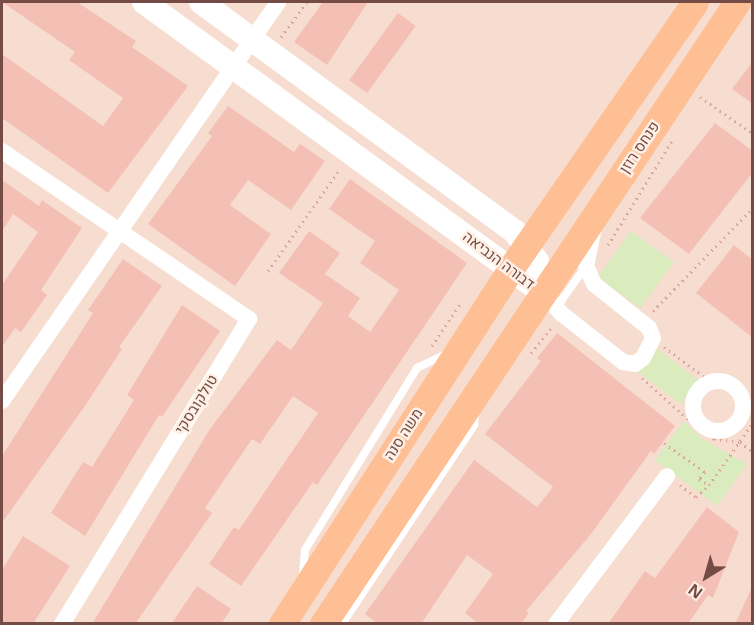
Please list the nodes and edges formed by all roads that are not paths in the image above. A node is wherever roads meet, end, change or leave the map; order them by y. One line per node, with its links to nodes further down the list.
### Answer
1 (144, 2): 7 (street, דבורה הנביאה)
2 (201, 2): 6 (street, דבורה הנביאה)
3 (278, 2): 6 (street)
4 (695, 2): 11 (main road)
5 (737, 2): 9 (main road, פנחס רוזן)
6 (251, 41): 7 (street); 11 (street, דבורה הנביאה)
7 (232, 67): 10 (street); 12 (street, דבורה הנביאה)
8 (2, 151): 10 (street)
9 (597, 208): 13 (street); 14 (main road, פנחס רוזן)
10 (119, 230): 16 (street); 23 (street, טולקובסקי)
11 (520, 239): 12 (main road, משה סנה); 14 (street, דבורה הנביאה)
12 (502, 262): 14 (street, דבורה הנביאה); 15 (main road, משה סנה)
13 (588, 270): 14 (lane); 14 (street)
14 (553, 304): 20 (main road)
15 (458, 349): 21 (main road, משה סנה); 21 (lane)
16 (7, 382): 17 (street)
17 (2, 401)
18 (749, 420): 18 (street)
19 (667, 476): 26 (street)
20 (399, 520): 24 (main road); 25 (lane)
21 (303, 590): 22 (main road, משה סנה)
22 (278, 622)
23 (62, 624)
24 (323, 624)
25 (342, 624)
26 (555, 624)

